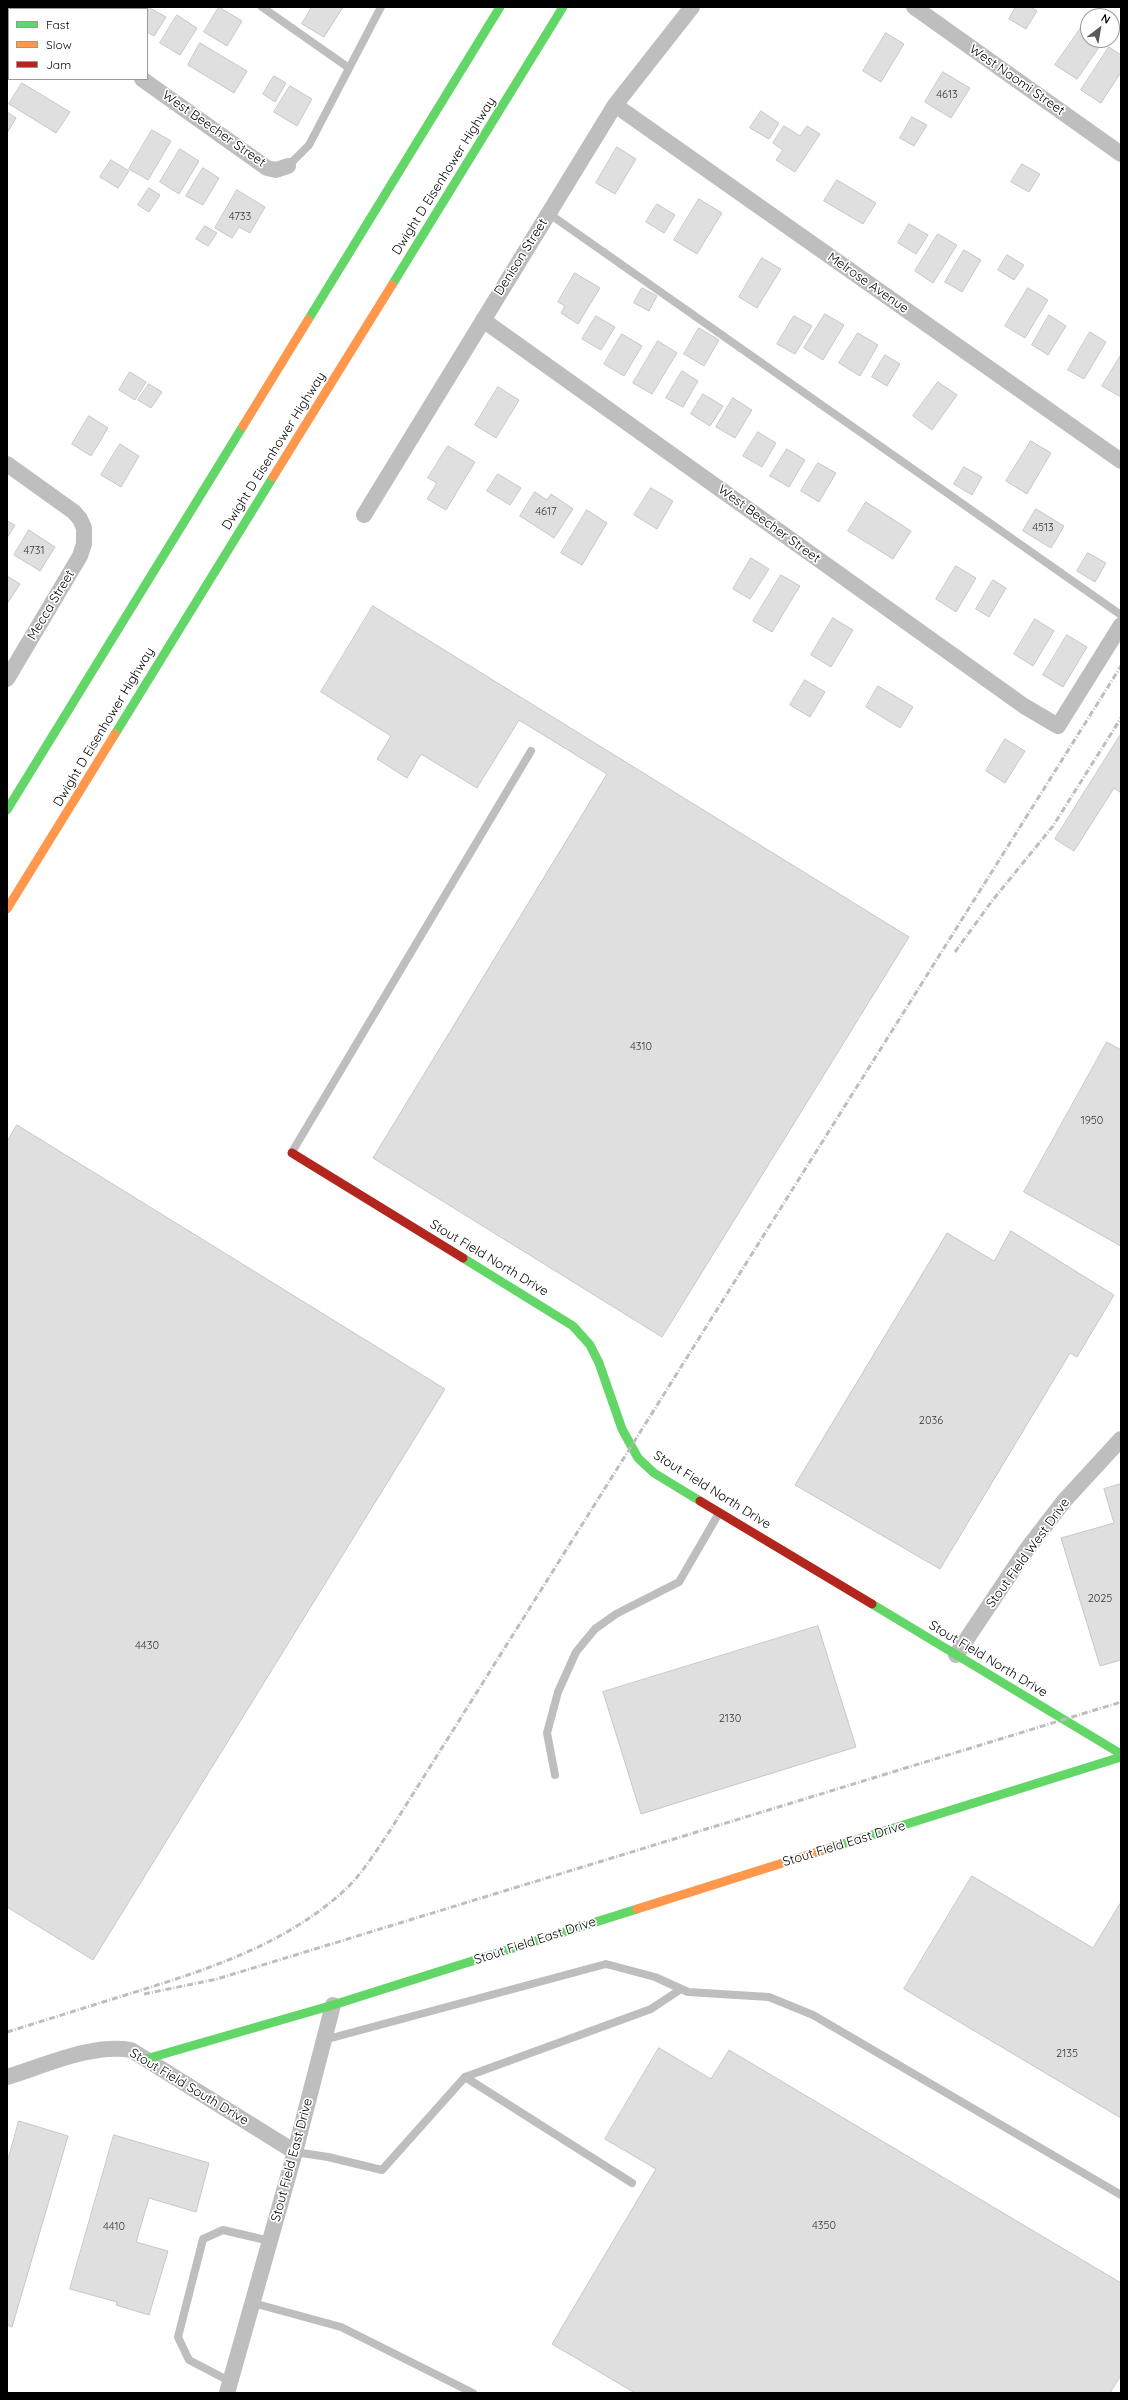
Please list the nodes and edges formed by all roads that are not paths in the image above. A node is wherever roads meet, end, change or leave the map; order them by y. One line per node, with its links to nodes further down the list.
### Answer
1 (262, 7): 7 (lane)
2 (381, 7): 7 (lane)
3 (500, 7): 21 (main road)
4 (563, 7): 22 (main road, Dwight D Eisenhower Highway)
5 (692, 7): 9 (street, Denison Street)
6 (914, 7): 10 (street, West Naomi Street)
7 (349, 68): 11 (lane)
8 (143, 80): 11 (street, West Beecher Street)
9 (615, 105): 12 (street, Denison Street); 14 (street, Melrose Avenue)
10 (1121, 154)
11 (288, 166)
12 (548, 213): 13 (street, Denison Street); 17 (lane)
13 (482, 320): 16 (street, Denison Street); 18 (street, West Beecher Street)
14 (1121, 461)
15 (7, 464): 19 (street, Mecca Street)
16 (364, 515)
17 (1121, 615)
18 (1121, 625)
19 (7, 678)
20 (531, 751): 23 (lane)
21 (8, 808)
22 (7, 909)
23 (292, 1153): 25 (main road, Stout Field North Drive)
24 (1121, 1439): 26 (street, Stout Field West Drive)
25 (720, 1512): 26 (main road, Stout Field North Drive); 28 (lane)
26 (956, 1655): 27 (main road, Stout Field North Drive)
27 (1121, 1755): 30 (main road, Stout Field East Drive)
28 (555, 1775)
29 (680, 1989): 31 (lane); 34 (lane); 37 (lane)
30 (333, 2005): 31 (street, Stout Field East Drive); 32 (main road)
31 (324, 2040): 35 (street, Stout Field East Drive)
32 (146, 2059): 33 (street, Stout Field South Drive); 35 (street, Stout Field South Drive)
33 (7, 2077)
34 (465, 2077): 35 (lane); 36 (lane)
35 (295, 2152): 38 (street, Stout Field East Drive)
36 (632, 2183)
37 (1121, 2196)
38 (270, 2241): 39 (street, Stout Field East Drive); 40 (lane)
39 (253, 2303): 40 (street, Stout Field East Drive); 41 (lane)
40 (229, 2387)
41 (473, 2393)

